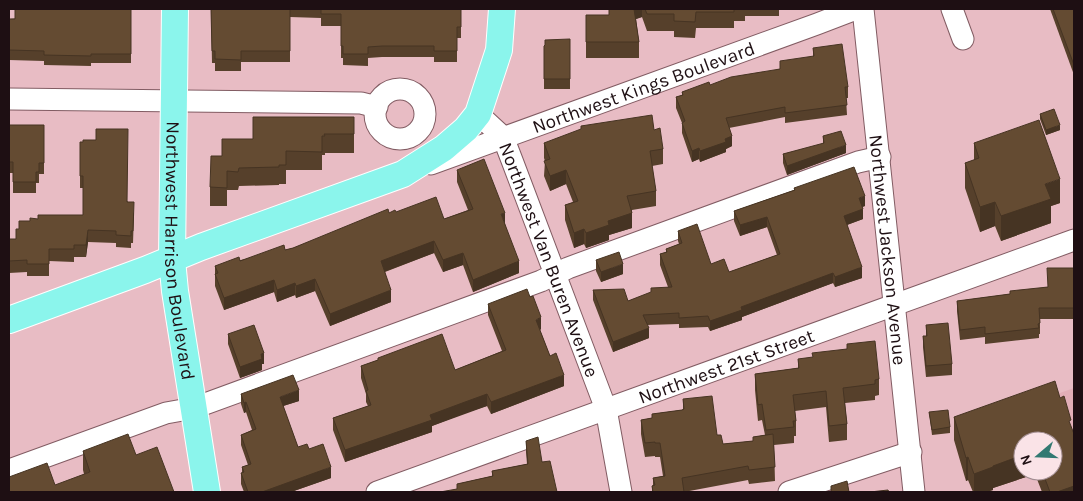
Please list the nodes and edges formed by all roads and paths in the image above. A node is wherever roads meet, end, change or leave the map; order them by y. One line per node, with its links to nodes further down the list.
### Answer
1 (175, 9): 9 (main road, Northwest Harrison Boulevard)
2 (502, 9): 11 (main road)
3 (856, 9): 6 (street, Northwest Kings Boulevard)
4 (863, 9): 13 (street, Northwest Jackson Avenue)
5 (952, 9): 7 (street)
6 (818, 16): 12 (street, Northwest Kings Boulevard)
7 (963, 39)
8 (9, 99): 9 (street)
9 (174, 100): 10 (street); 16 (main road, Northwest Harrison Boulevard)
10 (377, 107)
11 (478, 114): 12 (street, Northwest Van Buren Avenue); 14 (main road, Northwest Kings Boulevard)
12 (503, 137): 14 (street, Northwest Kings Boulevard); 17 (street, Northwest Van Buren Avenue)
13 (880, 157): 17 (street); 18 (street, Northwest Jackson Avenue)
14 (403, 174): 16 (main road, Northwest Kings Boulevard)
15 (1074, 240): 18 (street, Northwest 21st Street)
16 (172, 260): 19 (main road, Northwest Kings Boulevard); 20 (main road, Northwest Harrison Boulevard)
17 (555, 274): 20 (street); 21 (street, Northwest Van Buren Avenue)
18 (895, 304): 21 (street, Northwest 21st Street); 22 (street, Northwest Jackson Avenue)
19 (9, 320)
20 (194, 408): 23 (street); 24 (main road, Northwest Harrison Boulevard)
21 (606, 409): 25 (street, Northwest 21st Street); 26 (street, Northwest Van Buren Avenue)
22 (910, 452): 27 (street); 28 (street, Northwest Jackson Avenue)
23 (9, 470)
24 (207, 492)
25 (377, 492)
26 (621, 492)
27 (789, 492)
28 (914, 492)

